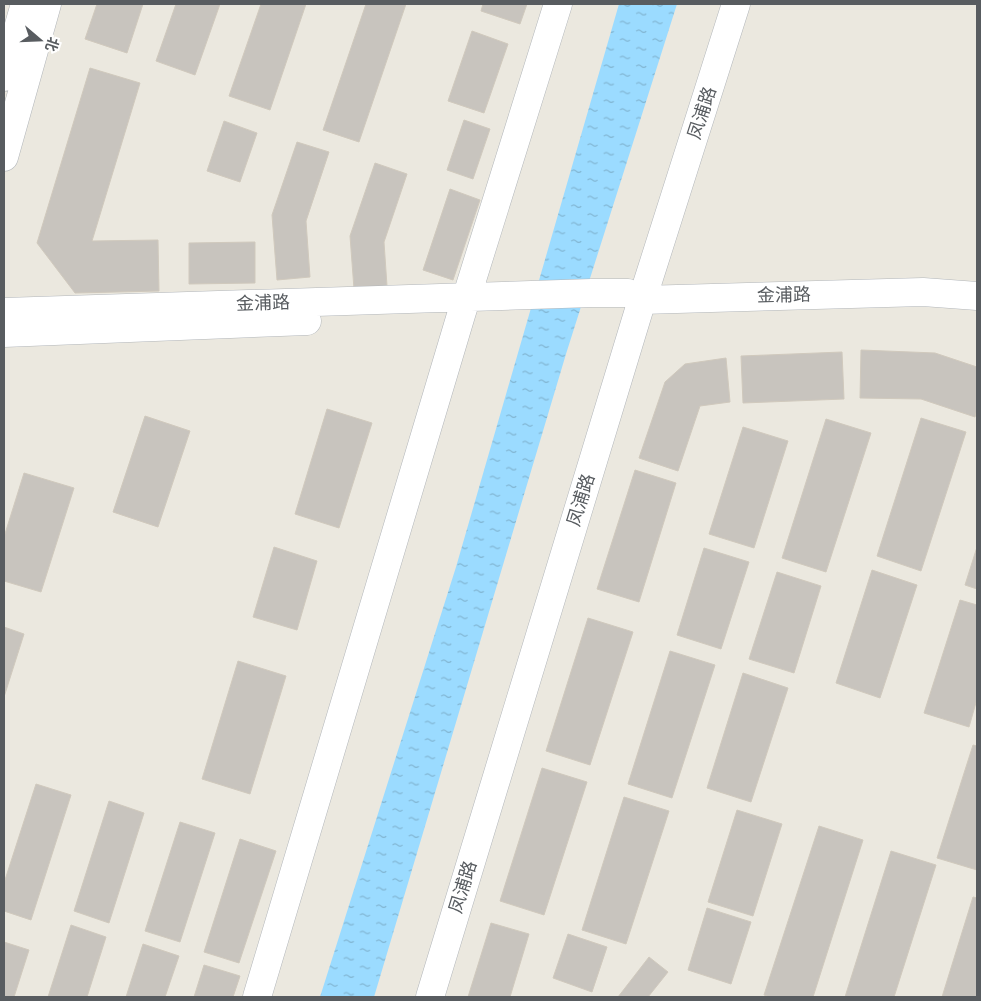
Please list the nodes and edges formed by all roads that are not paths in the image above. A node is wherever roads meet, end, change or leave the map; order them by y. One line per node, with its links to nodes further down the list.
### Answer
1 (558, 4): 9 (street)
2 (718, 4): 8 (street, 凤浦路)
3 (736, 4): 8 (street, 凤浦路)
4 (28, 8): 5 (street); 6 (street)
5 (4, 77)
6 (4, 157)
7 (977, 296): 8 (street, 金浦路)
8 (631, 301): 9 (street, 金浦路); 13 (street, 凤浦路); 14 (street, 凤浦路)
9 (464, 305): 10 (street, 金浦路); 11 (street, 金浦路); 12 (street)
10 (4, 312)
11 (4, 333)
12 (257, 997)
13 (413, 997)
14 (430, 997)

